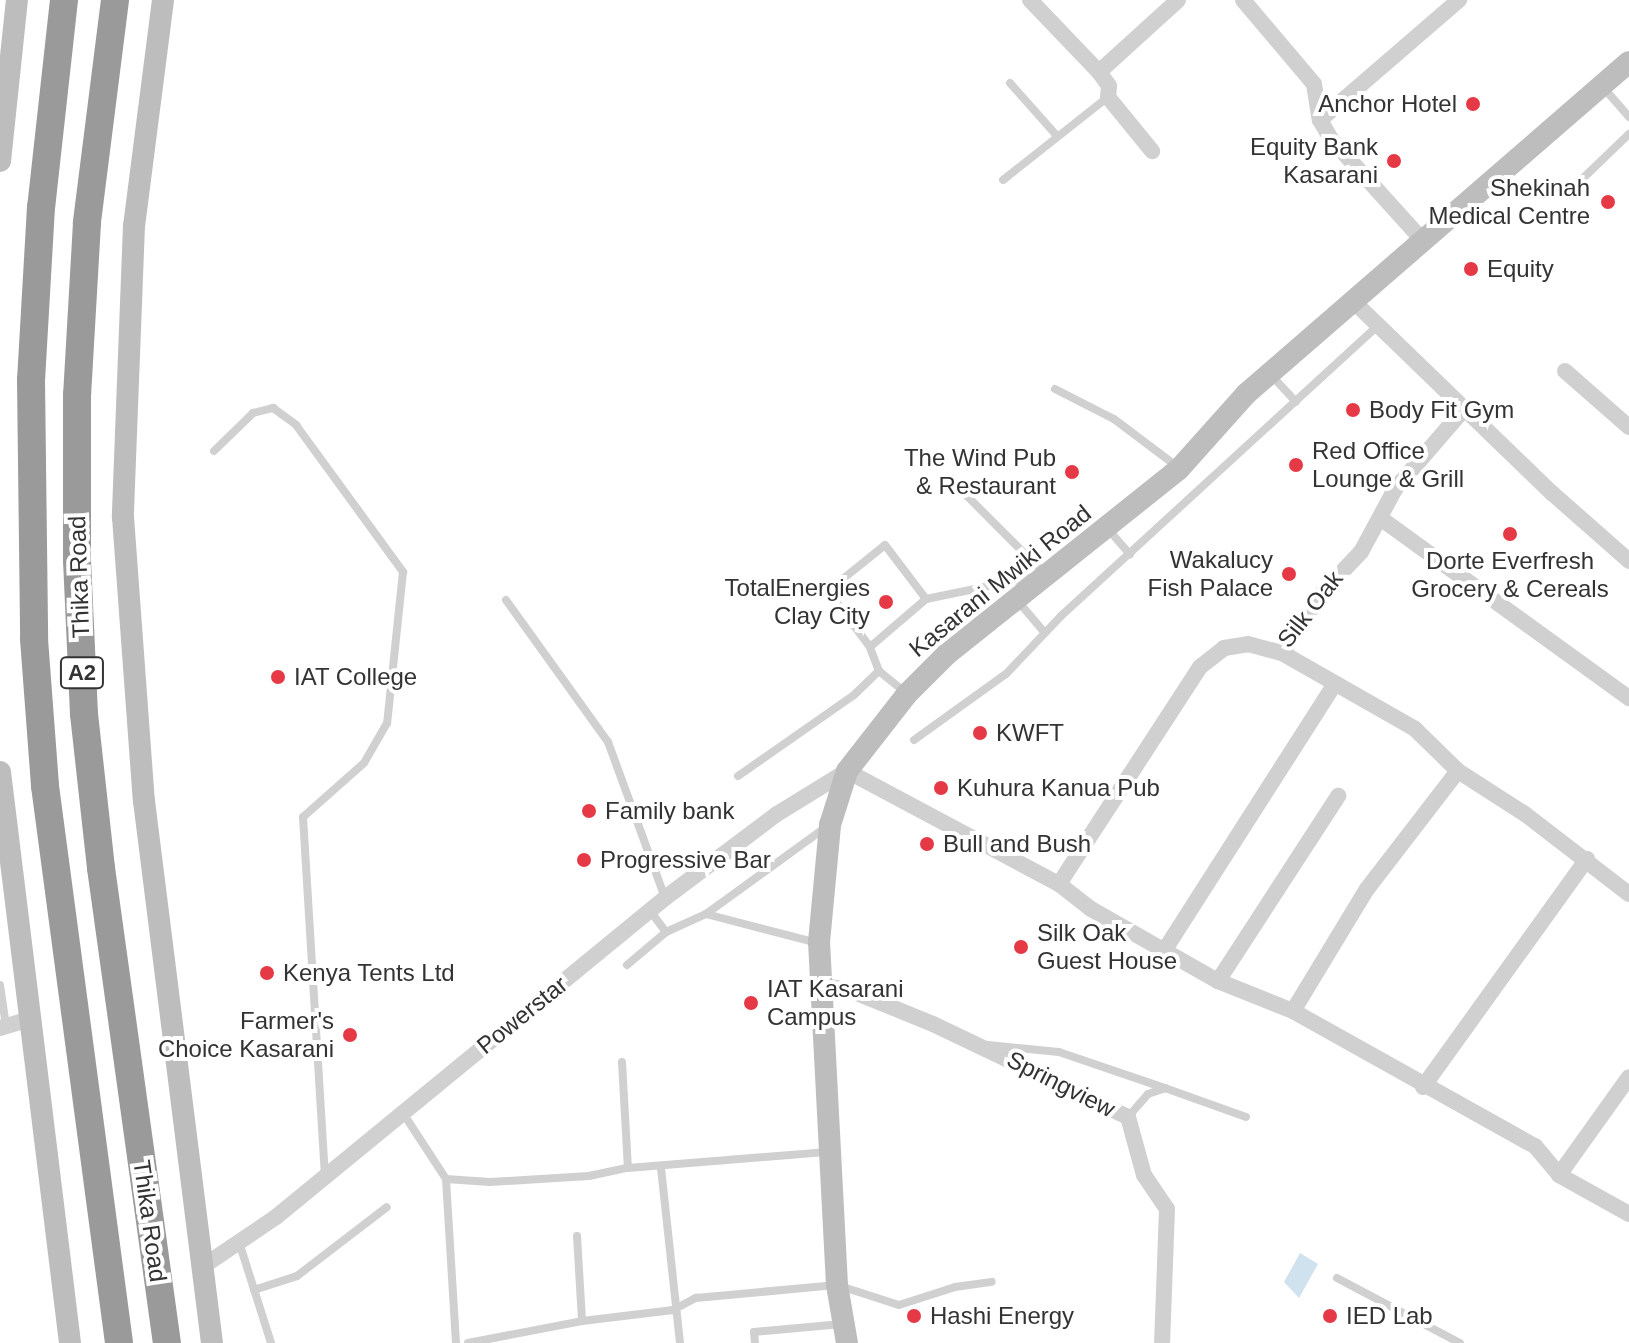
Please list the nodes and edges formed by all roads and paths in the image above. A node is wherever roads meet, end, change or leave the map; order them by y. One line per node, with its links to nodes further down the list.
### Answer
1 (17, 0): 19 (main road)
2 (64, 0): 99 (highway, Thika Road / A2)
3 (115, 0): 100 (highway, Thika Road / A2)
4 (163, 0): 89 (main road, Thika Road)
5 (1030, 0): 10 (street)
6 (1178, 0): 10 (street)
7 (1243, 0): 15 (street)
8 (1459, 0): 15 (street)
9 (1629, 62): 12 (main road, Kasarani Mwiki Road)
10 (1099, 72): 13 (street)
11 (1010, 83): 17 (lane)
12 (1601, 86): 14 (lane); 22 (main road, Kasarani Mwiki Road)
13 (1108, 97): 17 (lane); 18 (street)
14 (1629, 115)
15 (1320, 120): 22 (street)
16 (1629, 134): 21 (lane)
17 (1057, 136): 20 (lane)
18 (1152, 151)
19 (0, 161)
20 (1003, 180)
21 (1575, 186)
22 (1424, 242): 23 (main road, Kasarani Mwiki Road)
23 (1353, 301): 24 (street); 26 (main road, Kasarani Mwiki Road)
24 (1378, 326): 28 (lane); 29 (street)
25 (1565, 371): 30 (street)
26 (1269, 374): 28 (lane); 32 (main road, Kasarani Mwiki Road)
27 (1055, 389): 32 (lane)
28 (1296, 402): 36 (lane)
29 (1464, 409): 34 (street, Silk Oak); 37 (street)
30 (1629, 427)
31 (214, 451): 82 (lane)
32 (1179, 469): 35 (main road, Kasarani Mwiki Road)
33 (950, 479): 38 (lane)
34 (1383, 520): 44 (street, Silk Oak); 48 (street)
35 (1106, 528): 36 (lane); 38 (main road, Kasarani Mwiki Road)
36 (1130, 554): 42 (lane)
37 (1629, 560)
38 (1047, 575): 39 (lane); 41 (main road, Kasarani Mwiki Road)
39 (926, 599): 43 (lane); 43 (lane)
40 (506, 600): 59 (lane)
41 (1016, 600): 42 (lane); 47 (main road, Kasarani Mwiki Road)
42 (1045, 633): 49 (lane)
43 (870, 647): 45 (lane)
44 (1282, 653): 46 (street); 57 (street, Silk Oak)
45 (879, 671): 47 (lane); 53 (lane)
46 (1333, 687): 51 (street); 64 (street)
47 (907, 694): 50 (main road, Kasarani Mwiki Road)
48 (1629, 698)
49 (914, 740)
50 (847, 771): 55 (main road, Kasarani Mwiki Road); 57 (street); 59 (street, Powerstar)
51 (1458, 771): 56 (street); 69 (street)
52 (0, 772): 70 (main road)
53 (738, 776)
54 (1338, 796): 66 (street)
55 (830, 825): 61 (lane); 63 (main road, Kasarani Mwiki Road)
56 (1587, 859): 58 (street); 74 (street)
57 (1059, 884): 64 (street)
58 (1629, 894)
59 (665, 898): 60 (street, Powerstar)
60 (650, 911): 62 (lane); 76 (street, Powerstar)
61 (706, 914): 62 (lane); 63 (lane)
62 (666, 932): 65 (lane)
63 (819, 943): 68 (main road, Kasarani Mwiki Road)
64 (1164, 951): 66 (street)
65 (627, 965)
66 (1218, 981): 69 (street)
67 (0, 985): 70 (lane)
68 (819, 985): 71 (street, Springview); 79 (main road, Kasarani Mwiki Road)
69 (1293, 1011): 74 (street)
70 (11, 1025): 98 (main road)
71 (980, 1044): 75 (lane); 77 (street, Springview)
72 (622, 1062): 80 (lane)
73 (1629, 1077): 83 (street)
74 (1423, 1087): 83 (street)
75 (1165, 1088): 77 (lane); 78 (lane)
76 (402, 1112): 82 (street, Powerstar); 84 (lane)
77 (1128, 1117): 107 (street, Springview)
78 (1246, 1117)
79 (829, 1152): 81 (lane); 92 (main road, Kasarani Mwiki Road)
80 (628, 1168): 81 (lane); 84 (lane)
81 (661, 1168): 94 (lane)
82 (325, 1175): 88 (street, Powerstar)
83 (1559, 1175): 86 (street)
84 (446, 1179): 103 (lane)
85 (387, 1207): 93 (lane)
86 (1629, 1214)
87 (577, 1236): 95 (lane)
88 (239, 1242): 89 (street, Powerstar); 93 (lane)
89 (202, 1267): 101 (main road, Thika Road)
90 (1337, 1278): 97 (lane)
91 (992, 1282): 92 (lane)
92 (837, 1285): 94 (lane); 96 (main road, Kasarani Mwiki Road)
93 (254, 1290): 102 (lane)
94 (673, 1310): 95 (lane); 105 (lane)
95 (582, 1321): 104 (lane)
96 (845, 1333): 106 (lane)
97 (1456, 1342)
98 (70, 1343)
99 (119, 1343)
100 (167, 1343)
101 (212, 1343)
102 (271, 1343)
103 (456, 1343)
104 (468, 1343)
105 (680, 1343)
106 (755, 1343)
107 (1162, 1343)

